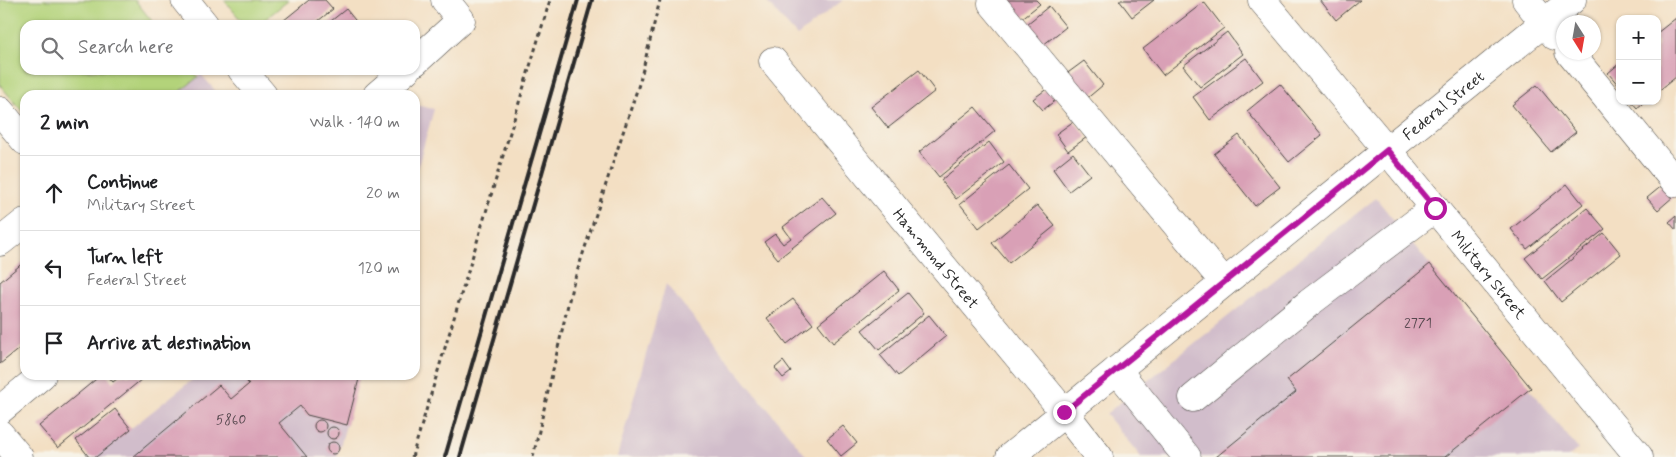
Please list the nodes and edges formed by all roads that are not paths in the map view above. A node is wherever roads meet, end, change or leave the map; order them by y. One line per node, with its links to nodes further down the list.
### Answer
1 (185, 0): 7 (street)
2 (1262, 0): 19 (street, Military Street)
3 (1526, 0): 8 (street)
4 (1572, 0): 8 (street, Federal Street)
5 (992, 3): 24 (street)
6 (453, 10): 10 (street)
7 (201, 20)
8 (1544, 22): 9 (street); 19 (street, Federal Street)
9 (1556, 36)
10 (420, 55)
11 (1576, 60): 20 (street)
12 (773, 61): 29 (street, Hammond Street)
13 (246, 75): 15 (street)
14 (400, 75): 16 (street)
15 (259, 90)
16 (383, 90)
17 (0, 111): 18 (street)
18 (20, 135)
19 (1387, 150): 21 (street, Military Street); 24 (street, Federal Street)
20 (1676, 183)
21 (1435, 208): 27 (street); 35 (street, Military Street)
22 (20, 226): 23 (street)
23 (0, 242)
24 (1224, 282): 25 (street, Federal Street)
25 (1117, 370): 29 (street, Federal Street); 34 (street)
26 (36, 380): 28 (street)
27 (1193, 398)
28 (0, 410)
29 (1064, 412): 32 (street, Federal Street); 33 (street, Hammond Street)
30 (0, 434): 31 (street)
31 (19, 457)
32 (1010, 457)
33 (1099, 457)
34 (1187, 457)
35 (1639, 457)

